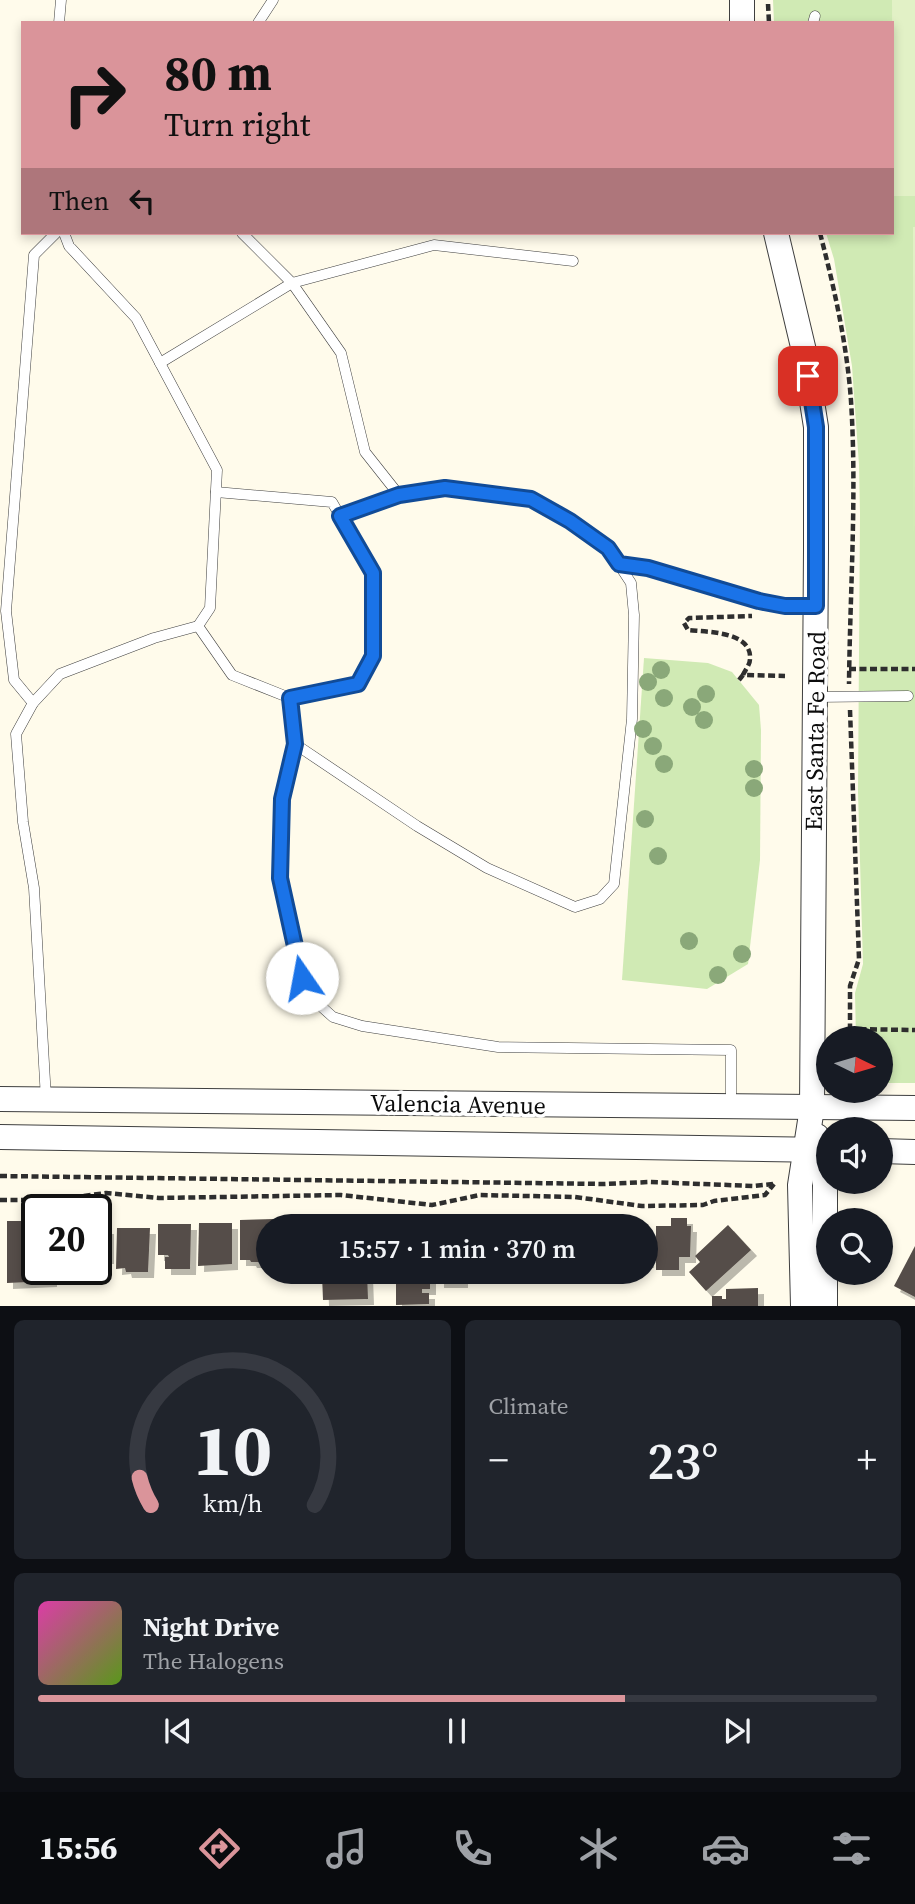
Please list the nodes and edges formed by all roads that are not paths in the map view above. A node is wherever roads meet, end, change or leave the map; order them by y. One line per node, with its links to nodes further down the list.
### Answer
1 (61, 0): 4 (lane)
2 (273, 0): 5 (lane)
3 (742, 0): 6 (street)
4 (59, 21)
5 (259, 21)
6 (742, 21)
7 (55, 235): 23 (lane)
8 (65, 235): 13 (lane)
9 (244, 235): 12 (lane)
10 (776, 235): 18 (street, East Santa Fe Road)
11 (573, 261): 12 (lane)
12 (292, 283): 13 (lane); 15 (lane)
13 (160, 363): 14 (lane)
14 (216, 492): 16 (lane); 19 (lane)
15 (399, 495): 16 (lane); 17 (lane)
16 (340, 516): 22 (lane)
17 (619, 564): 18 (lane); 24 (lane)
18 (816, 606): 21 (street, East Santa Fe Road)
19 (198, 626): 22 (lane); 23 (lane)
20 (908, 696): 21 (lane)
21 (815, 697): 28 (street, East Santa Fe Road)
22 (290, 698): 24 (lane)
23 (33, 703): 26 (lane)
24 (295, 744): 27 (lane)
25 (0, 1099): 26 (street, Valencia Avenue)
26 (47, 1100): 27 (street, Valencia Avenue)
27 (731, 1107): 28 (street, Valencia Avenue)
28 (812, 1108): 29 (street, Valencia Avenue); 30 (street, East Santa Fe Road)
29 (915, 1108)
30 (816, 1136)
31 (0, 1137): 32 (street, Valencia Avenue)
32 (816, 1150)
33 (893, 1151): 34 (street)
34 (915, 1152)
35 (816, 1154): 37 (street)
36 (825, 1194): 38 (street, East Santa Fe Road)
37 (803, 1306)
38 (825, 1306)

